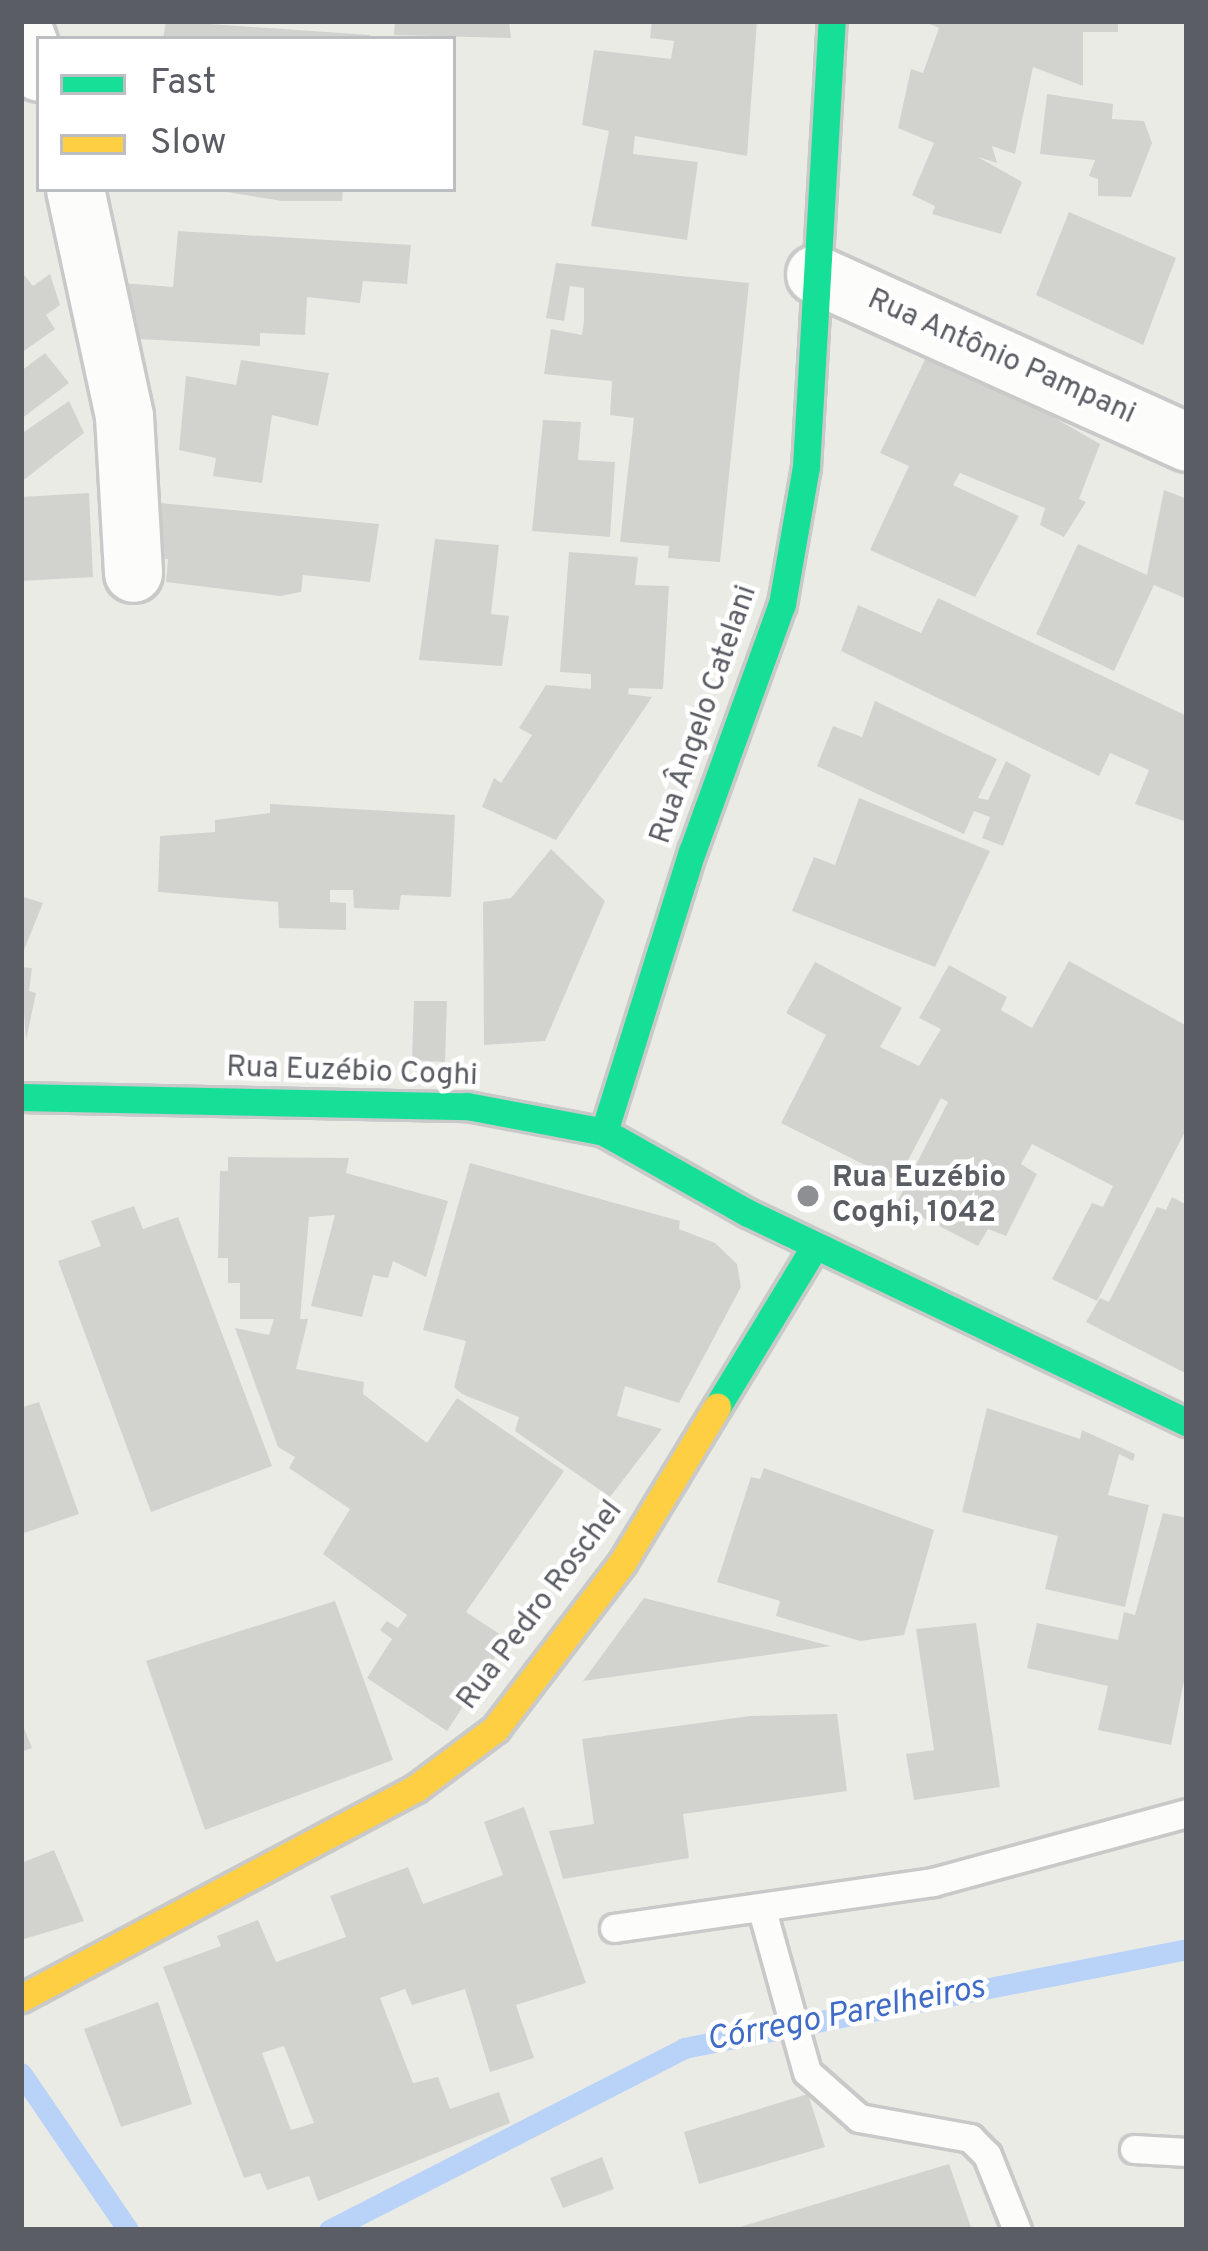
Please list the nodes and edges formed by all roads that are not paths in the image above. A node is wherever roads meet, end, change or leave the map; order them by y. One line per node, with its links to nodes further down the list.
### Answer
1 (832, 21): 5 (street, Rua Ângelo Catelani)
2 (21, 22): 3 (street)
3 (36, 64)
4 (76, 192): 7 (street)
5 (815, 274): 6 (street, Rua Antônio Pampani); 9 (street, Rua Ângelo Catelani)
6 (1187, 442)
7 (133, 573)
8 (21, 1097): 9 (street, Rua Euzébio Coghi)
9 (604, 1132): 10 (street, Rua Euzébio Coghi)
10 (815, 1246): 11 (street, Rua Euzébio Coghi); 15 (street, Rua Pedro Roschel)
11 (1187, 1421)
12 (1187, 1813): 13 (lane)
13 (762, 1910): 14 (lane); 18 (lane)
14 (614, 1928)
15 (32, 1993)
16 (1134, 2149): 17 (lane)
17 (1187, 2152)
18 (1017, 2230)

